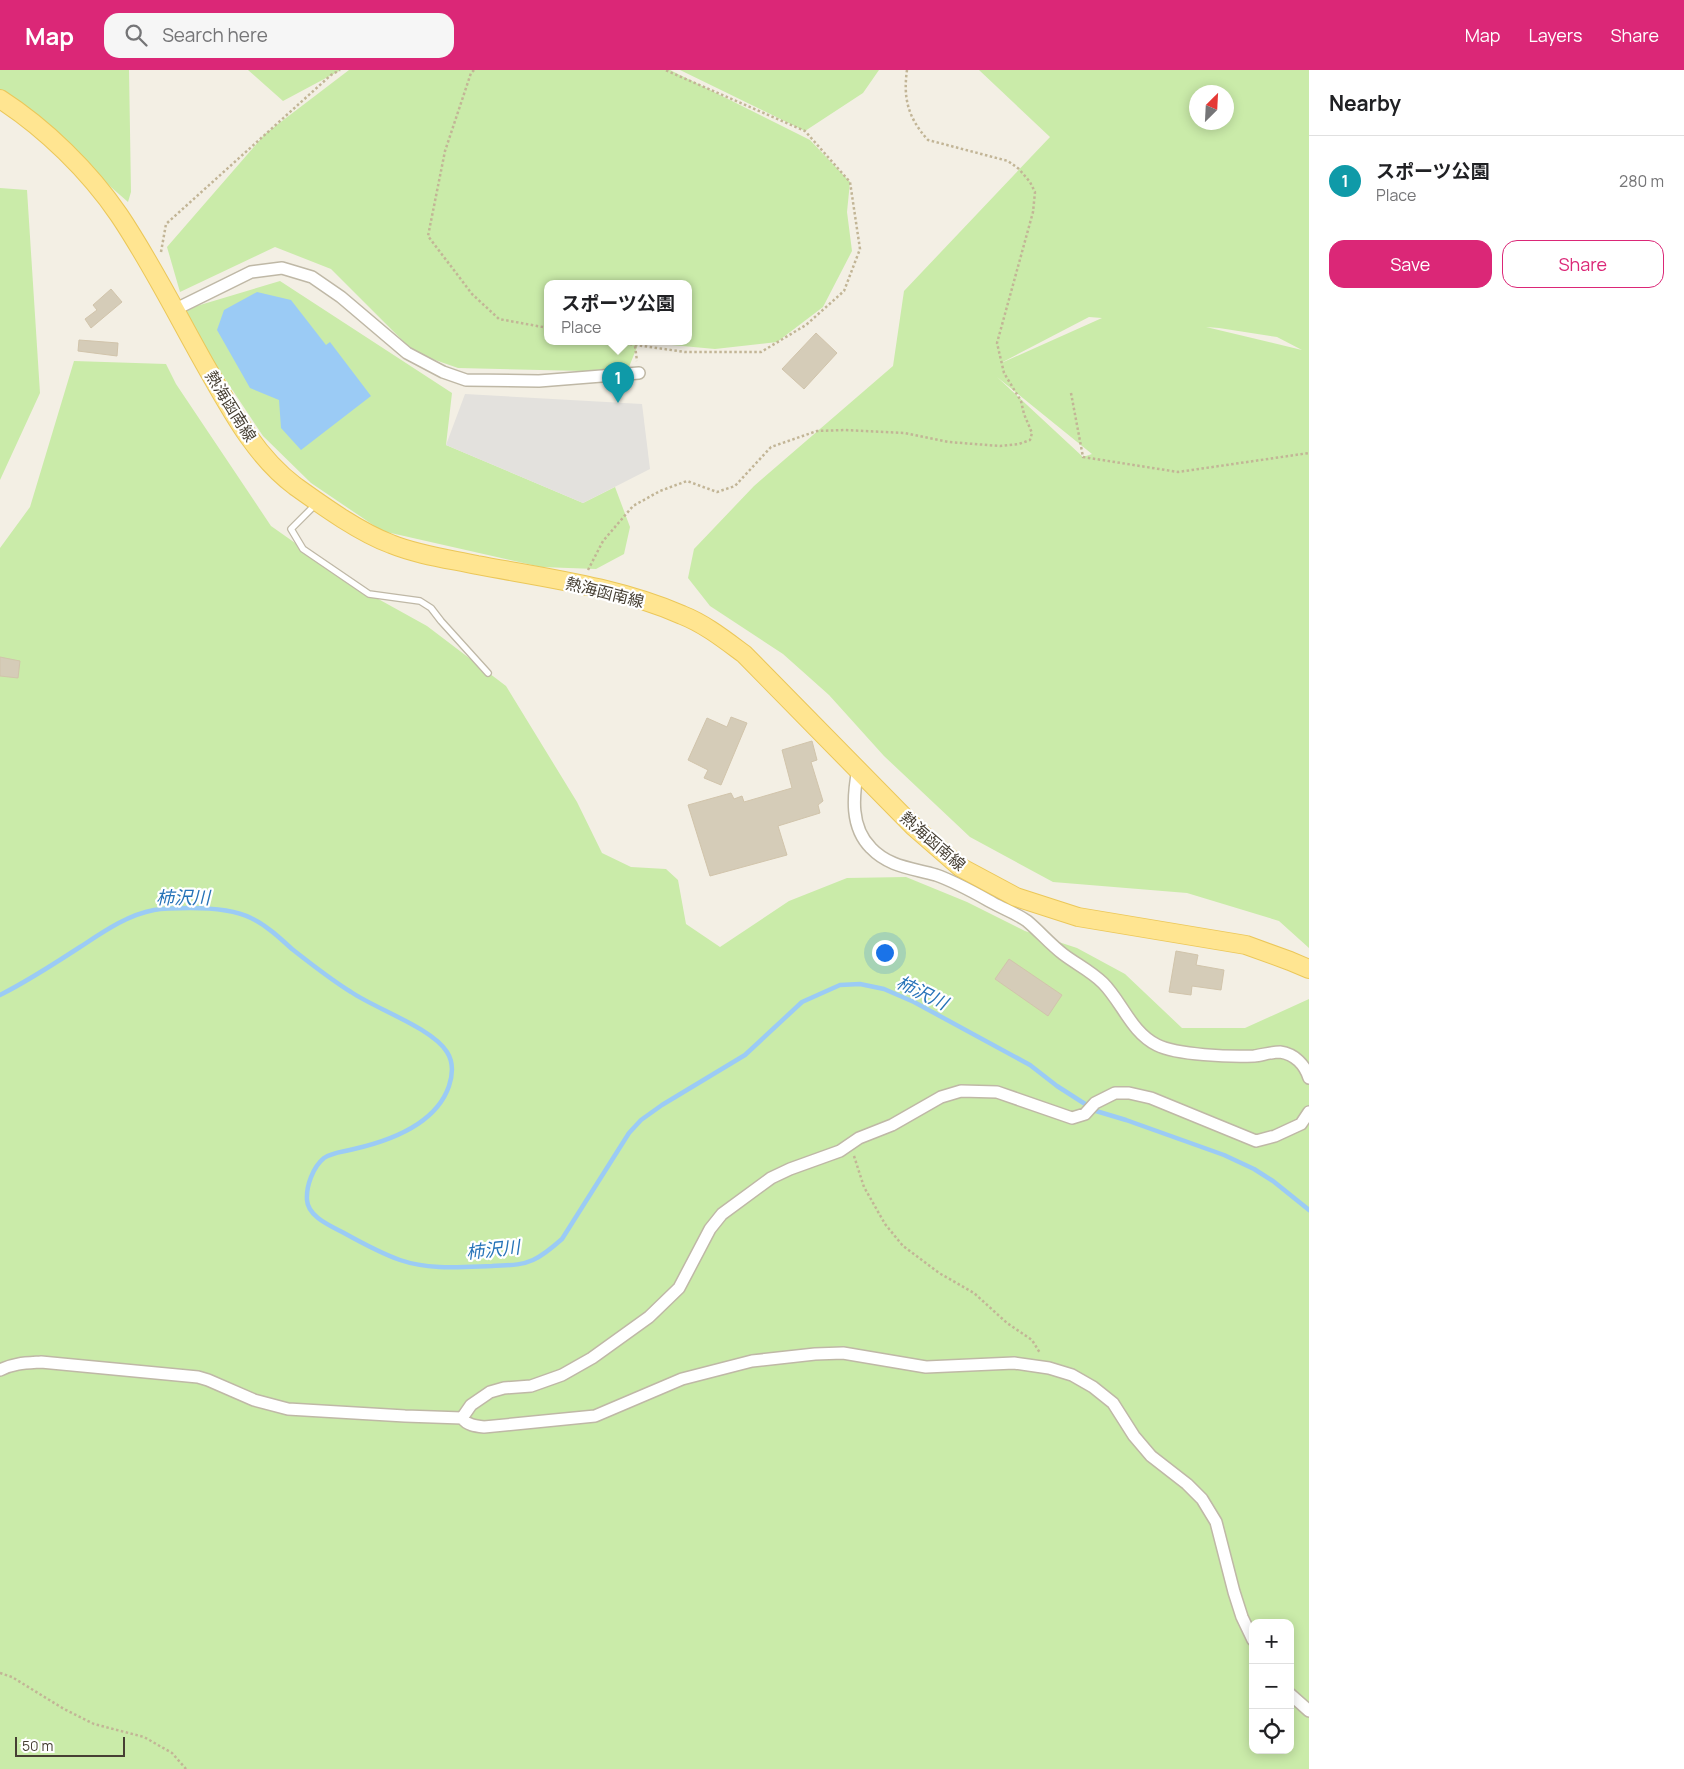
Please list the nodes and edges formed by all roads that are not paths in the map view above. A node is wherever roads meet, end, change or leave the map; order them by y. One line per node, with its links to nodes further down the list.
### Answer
1 (0, 100): 2 (main road, 熱海函南線)
2 (174, 310): 3 (street); 4 (main road, 熱海函南線)
3 (639, 373)
4 (319, 501): 5 (lane); 6 (main road, 熱海函南線)
5 (488, 672)
6 (858, 769): 7 (main road, 熱海函南線); 8 (street)
7 (1309, 970)
8 (1309, 1078)
9 (1309, 1112): 11 (street)
10 (0, 1370): 11 (street)
11 (462, 1418): 12 (street)
12 (1249, 1632)
13 (1294, 1698): 14 (street)
14 (1309, 1711)

